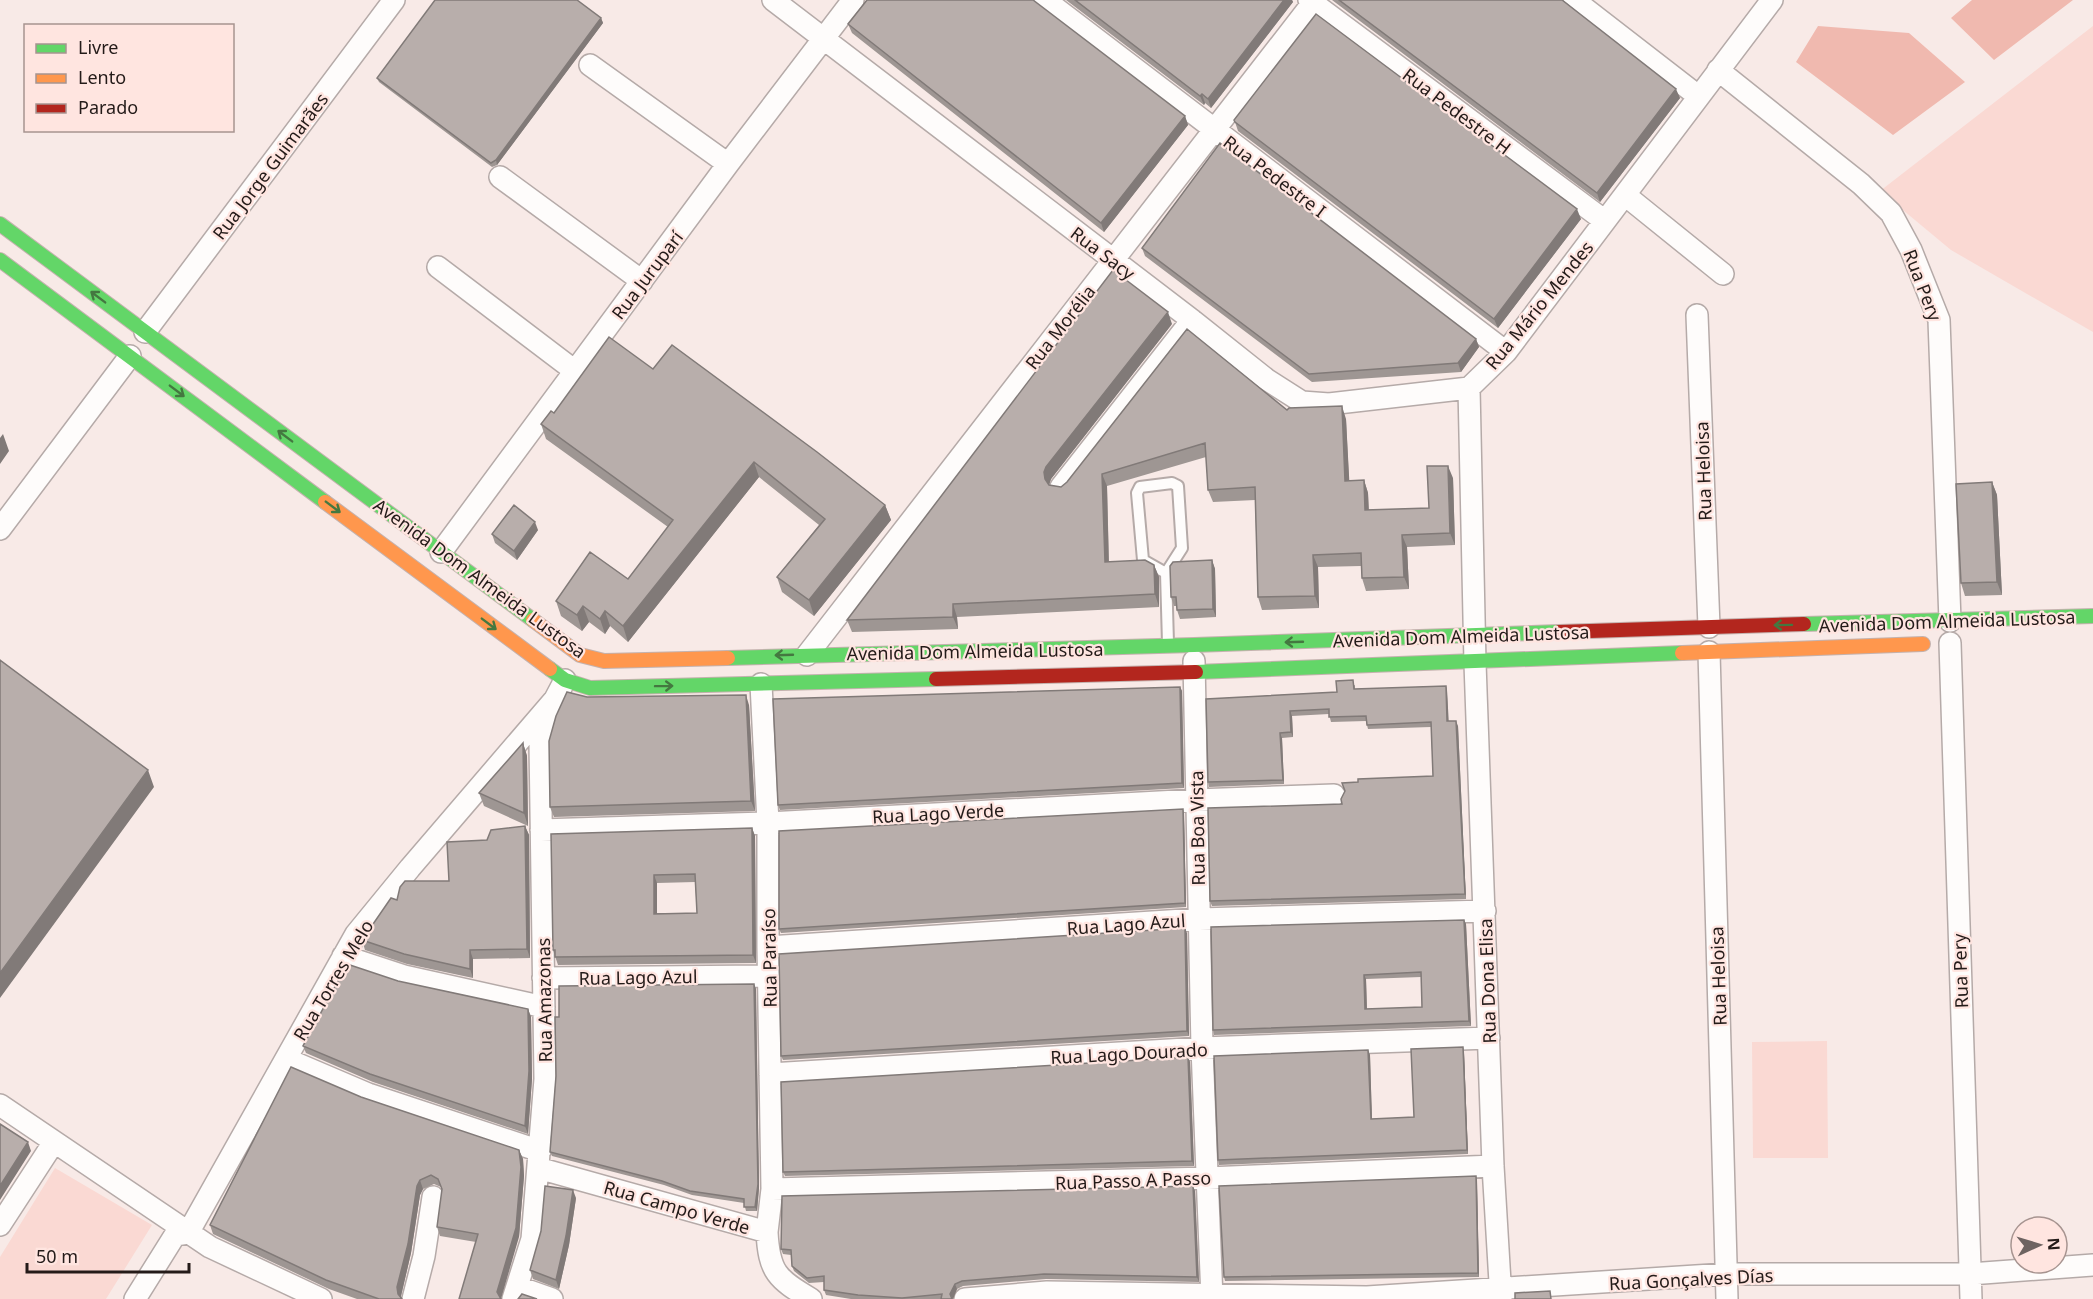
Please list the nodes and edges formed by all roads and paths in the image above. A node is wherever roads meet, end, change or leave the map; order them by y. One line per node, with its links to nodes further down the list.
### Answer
1 (394, 0): 26 (street, Rua Jorge Guimarães)
2 (773, 0): 8 (street, Rua Sacy)
3 (853, 0): 8 (street, Rua Juruparí)
4 (1045, 0): 12 (street, Rua Pedestre I)
5 (1574, 0): 11 (street)
6 (1772, 0): 10 (street, Rua Mário Mendes)
7 (1312, 1): 12 (street, Rua Morélia); 16 (street, Rua Pedestre H)
8 (824, 39): 13 (street, Rua Juruparí); 18 (street, Rua Sacy)
9 (590, 65): 13 (street)
10 (1718, 70): 11 (street, Rua Mário Mendes); 36 (street, Rua Pery)
11 (1698, 96): 15 (street, Rua Mário Mendes)
12 (1216, 130): 18 (street, Rua Morélia); 27 (street, Rua Pedestre I)
13 (728, 164): 22 (street, Rua Juruparí)
14 (500, 177): 22 (street)
15 (1626, 195): 16 (street, Rua Mário Mendes); 21 (street)
16 (1605, 221): 27 (street, Rua Mário Mendes)
17 (0, 224): 23 (main road, Avenida Dom Almeida Lustosa)
18 (1112, 260): 25 (street, Rua Sacy); 44 (street, Rua Morélia)
19 (0, 261): 23 (main road, Avenida Dom Almeida Lustosa)
20 (438, 267): 29 (street)
21 (1723, 274)
22 (642, 281): 29 (street, Rua Juruparí)
23 (69, 293): 26 (main road, Avenida Dom Almeida Lustosa, one-way to 23); 28 (main road, Avenida Dom Almeida Lustosa)
24 (1697, 315): 37 (street, Rua Heloisa)
25 (1192, 320): 30 (street, Rua Sacy); 31 (street)
26 (145, 332): 33 (main road, Avenida Dom Almeida Lustosa, one-way to 26)
27 (1506, 352): 30 (street, Rua Mário Mendes)
28 (130, 356): 32 (street); 47 (main road, Avenida Dom Almeida Lustosa, one-way to 47)
29 (575, 371): 33 (street, Rua Juruparí)
30 (1469, 388): 38 (street)
31 (1061, 487)
32 (0, 529)
33 (441, 552): 44 (main road, Avenida Dom Almeida Lustosa, one-way to 33)
34 (1166, 573): 34 (lane); 41 (lane)
35 (2093, 616): 36 (main road, Avenida Dom Almeida Lustosa)
36 (1950, 621): 37 (main road, Avenida Dom Almeida Lustosa, one-way to 37)
37 (1709, 627): 38 (main road, Avenida Dom Almeida Lustosa)
38 (1475, 636): 40 (main road, Avenida Dom Almeida Lustosa, one-way to 40); 45 (street)
39 (1956, 643): 42 (main road, Avenida Dom Almeida Lustosa); 77 (street, Rua Pery)
40 (1194, 645): 41 (main road, Avenida Dom Almeida Lustosa); 46 (street, Rua Boa Vista)
41 (1168, 646): 43 (main road, Avenida Dom Almeida Lustosa)
42 (1708, 652): 45 (main road, Avenida Dom Almeida Lustosa); 78 (street, Rua Heloisa)
43 (867, 654): 44 (main road, Avenida Dom Almeida Lustosa); 48 (main road)
44 (807, 655)
45 (1475, 663): 46 (main road, Avenida Dom Almeida Lustosa); 55 (street, Rua Dona Elisa)
46 (1195, 672): 48 (main road, Avenida Dom Almeida Lustosa); 52 (street, Rua Boa Vista)
47 (565, 680): 49 (main road, Avenida Dom Almeida Lustosa, one-way to 49); 50 (street, Rua Torres Melo)
48 (866, 681): 49 (main road, Avenida Dom Almeida Lustosa)
49 (761, 684): 53 (street, Rua Paraíso)
50 (555, 699): 54 (street, Rua Amazonas); 58 (street, Rua Torres Melo)
51 (1334, 795): 52 (street, Rua Lago Verde)
52 (1196, 800): 53 (street, Rua Lago Verde); 56 (street, Rua Boa Vista)
53 (768, 823): 54 (street, Rua Lago Verde); 57 (street, Rua Paraíso)
54 (541, 830): 60 (street, Rua Amazonas)
55 (1485, 911): 56 (street, Rua Lago Azul); 62 (street, Rua Dona Elisa)
56 (1199, 919): 57 (street, Rua Lago Azul); 63 (street, Rua Boa Vista)
57 (768, 947): 59 (street, Rua Paraíso)
58 (343, 956): 61 (street); 64 (street, Rua Torres Melo)
59 (768, 976): 60 (street, Rua Lago Azul); 65 (street, Rua Paraíso)
60 (543, 978): 61 (street, Rua Amazonas)
61 (544, 1007): 68 (street, Rua Amazonas)
62 (1489, 1038): 63 (street, Rua Lago Dourado); 69 (street, Rua Dona Elisa)
63 (1202, 1048): 65 (street, Rua Lago Dourado); 70 (street, Rua Boa Vista)
64 (286, 1059): 68 (street, Rua Campo Verde); 75 (street, Rua Torres Melo)
65 (770, 1074): 71 (street, Rua Paraíso)
66 (0, 1105): 67 (street)
67 (54, 1142): 73 (street); 75 (street)
68 (539, 1160): 74 (street, Rua Campo Verde); 79 (street, Rua Amazonas)
69 (1493, 1166): 70 (street, Rua Passo A Passo); 80 (street, Rua Dona Elisa)
70 (1208, 1178): 71 (street, Rua Passo A Passo); 81 (street, Rua Boa Vista)
71 (772, 1190): 74 (street, Rua Paraíso)
72 (432, 1197): 84 (street)
73 (0, 1225)
74 (767, 1232): 86 (street, Rua Campo Verde)
75 (188, 1233): 82 (street, Rua Torres Melo); 83 (street)
76 (2093, 1266): 77 (street, Rua Gonçalves Días)
77 (1970, 1274): 78 (street, Rua Gonçalves Días); 89 (street, Rua Pery)
78 (1727, 1275): 80 (street, Rua Gonçalves Días); 88 (street, Rua Heloisa)
79 (515, 1293): 85 (street)
80 (1501, 1294): 81 (street, Rua Gonçalves Días)
81 (1212, 1297): 87 (street, Rua Gonçalves Días)
82 (135, 1299)
83 (321, 1299)
84 (413, 1299)
85 (552, 1299)
86 (811, 1299)
87 (965, 1299)
88 (1727, 1299)
89 (1971, 1299)

